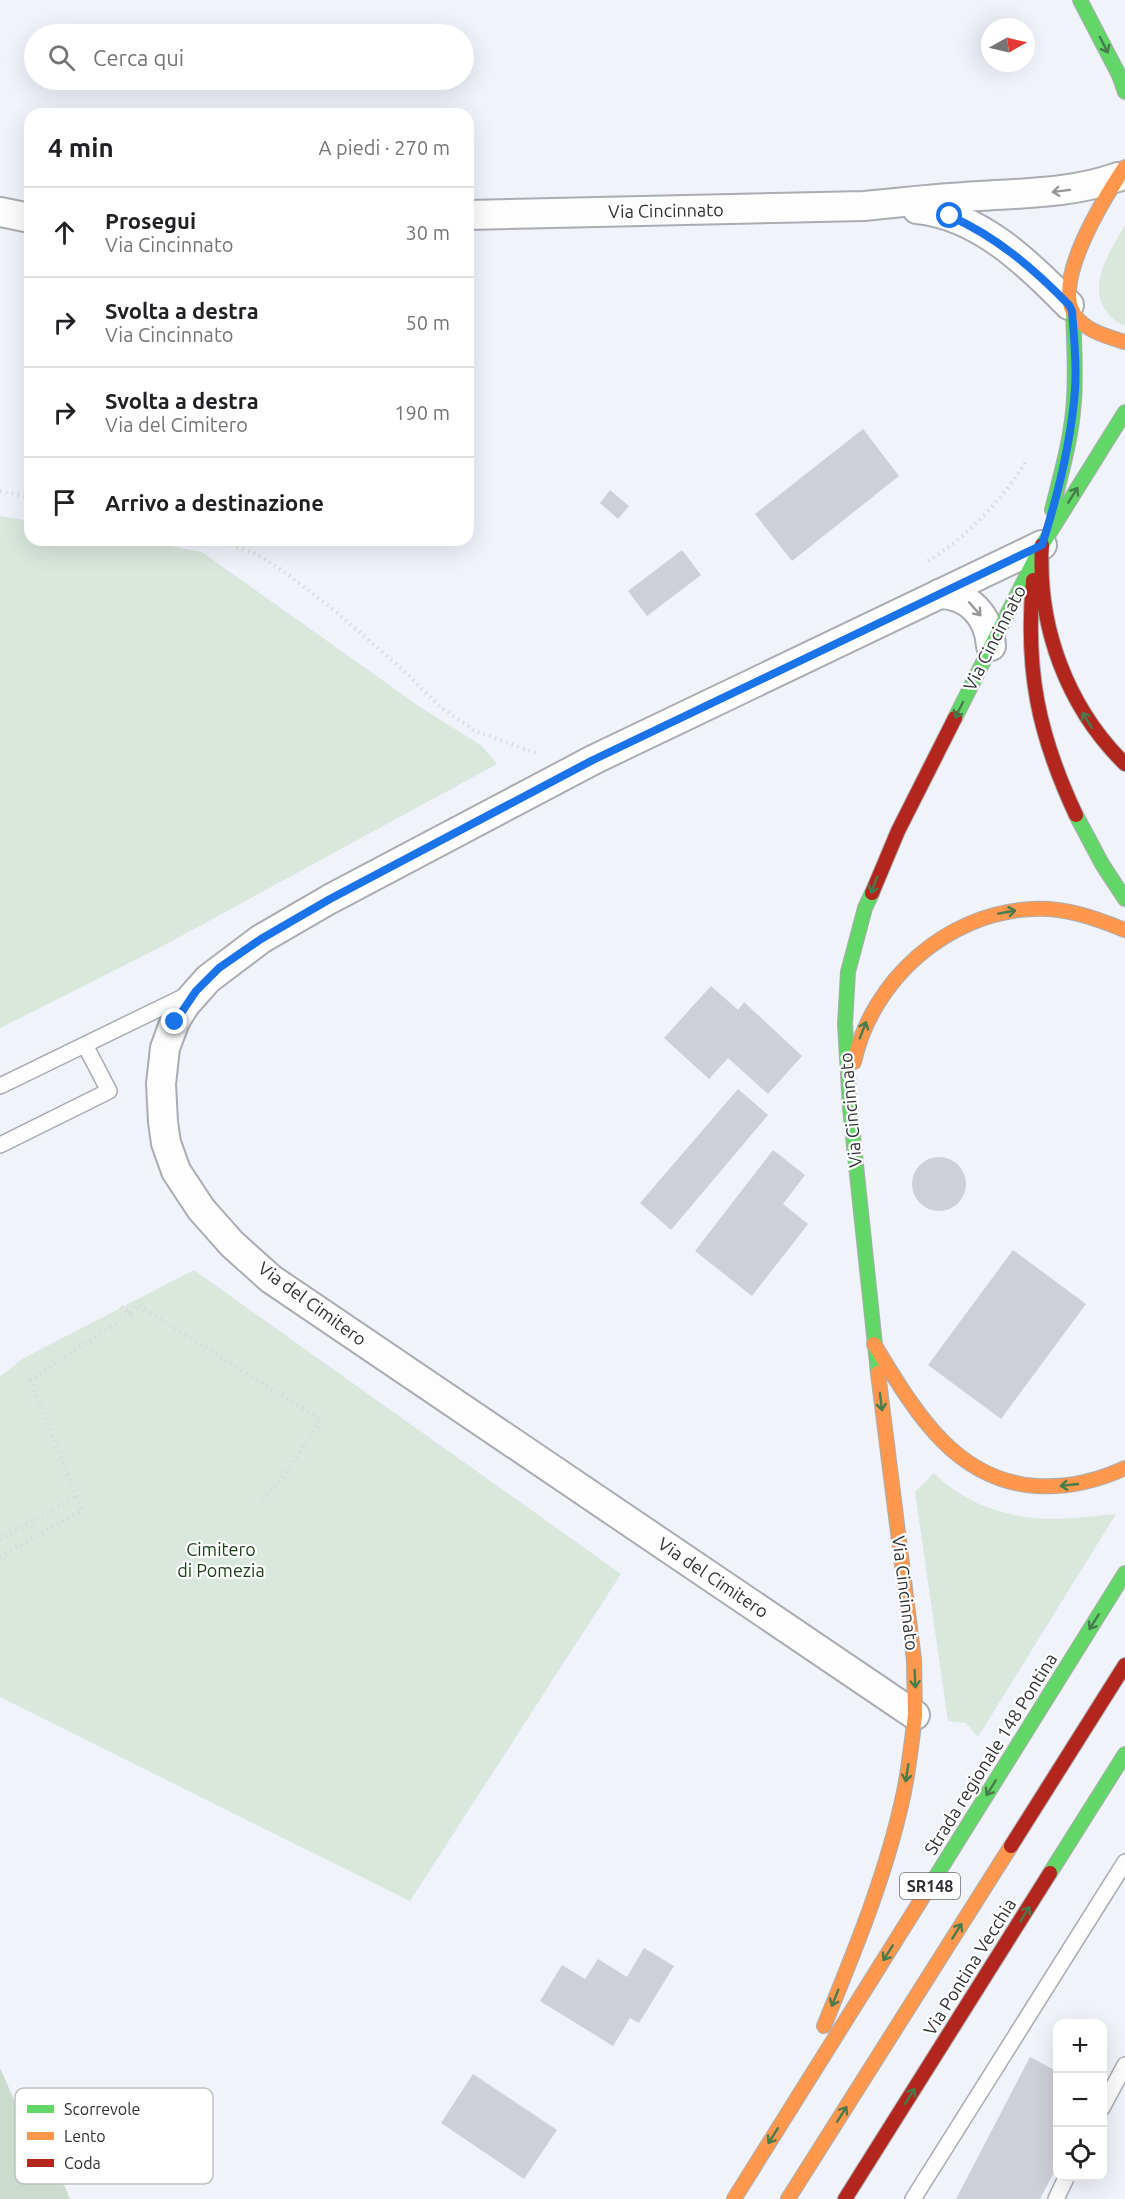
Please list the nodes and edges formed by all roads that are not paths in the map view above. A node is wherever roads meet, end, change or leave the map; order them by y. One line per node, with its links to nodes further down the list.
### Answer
1 (1080, 0): 2 (main road, one-way to 2)
2 (1125, 92)
3 (1121, 172): 4 (street, Via Cincinnato, one-way to 4); 8 (main road)
4 (864, 206): 6 (street, Via Cincinnato); 8 (street, Via Cincinnato)
5 (0, 212): 7 (street)
6 (474, 215)
7 (24, 217)
8 (1071, 308): 9 (main road); 11 (main road, Via Cincinnato)
9 (1125, 342)
10 (1125, 412): 11 (main road, Via Cincinnato, one-way to 10)
11 (1042, 545): 12 (street, Via del Cimitero); 13 (main road, Via Cincinnato); 14 (main road, one-way to 11); 15 (main road)
12 (939, 594): 13 (street, one-way to 13); 17 (street, Via del Cimitero)
13 (991, 646): 20 (main road, Via Cincinnato, one-way to 20)
14 (1125, 764)
15 (1125, 899)
16 (1125, 930): 20 (main road, one-way to 16)
17 (196, 991): 18 (lane); 27 (street, Via del Cimitero)
18 (85, 1045): 19 (lane); 21 (lane)
19 (0, 1086)
20 (850, 1108): 22 (main road, Via Cincinnato)
21 (0, 1145)
22 (874, 1344): 23 (main road, one-way to 22); 27 (main road, Via Cincinnato, one-way to 27)
23 (1125, 1468)
24 (1125, 1573): 33 (main road, Strada regionale 148 Pontina / SR148, one-way to 33)
25 (1125, 1665): 28 (main road, SR148)
26 (1125, 1686): 28 (main road)
27 (915, 1715): 33 (main road, Via Cincinnato, one-way to 33)
28 (1070, 1752): 36 (main road, SR148, one-way to 28)
29 (1125, 1754): 37 (main road, Via Pontina Vecchia, one-way to 29)
30 (1125, 1862): 38 (lane)
31 (1125, 2065): 32 (lane)
32 (1107, 2099)
33 (788, 2112): 35 (main road, Strada regionale 148 Pontina / SR148, one-way to 35)
34 (1065, 2181): 39 (lane)
35 (734, 2199)
36 (788, 2199)
37 (845, 2199)
38 (913, 2199)
39 (1056, 2199)

